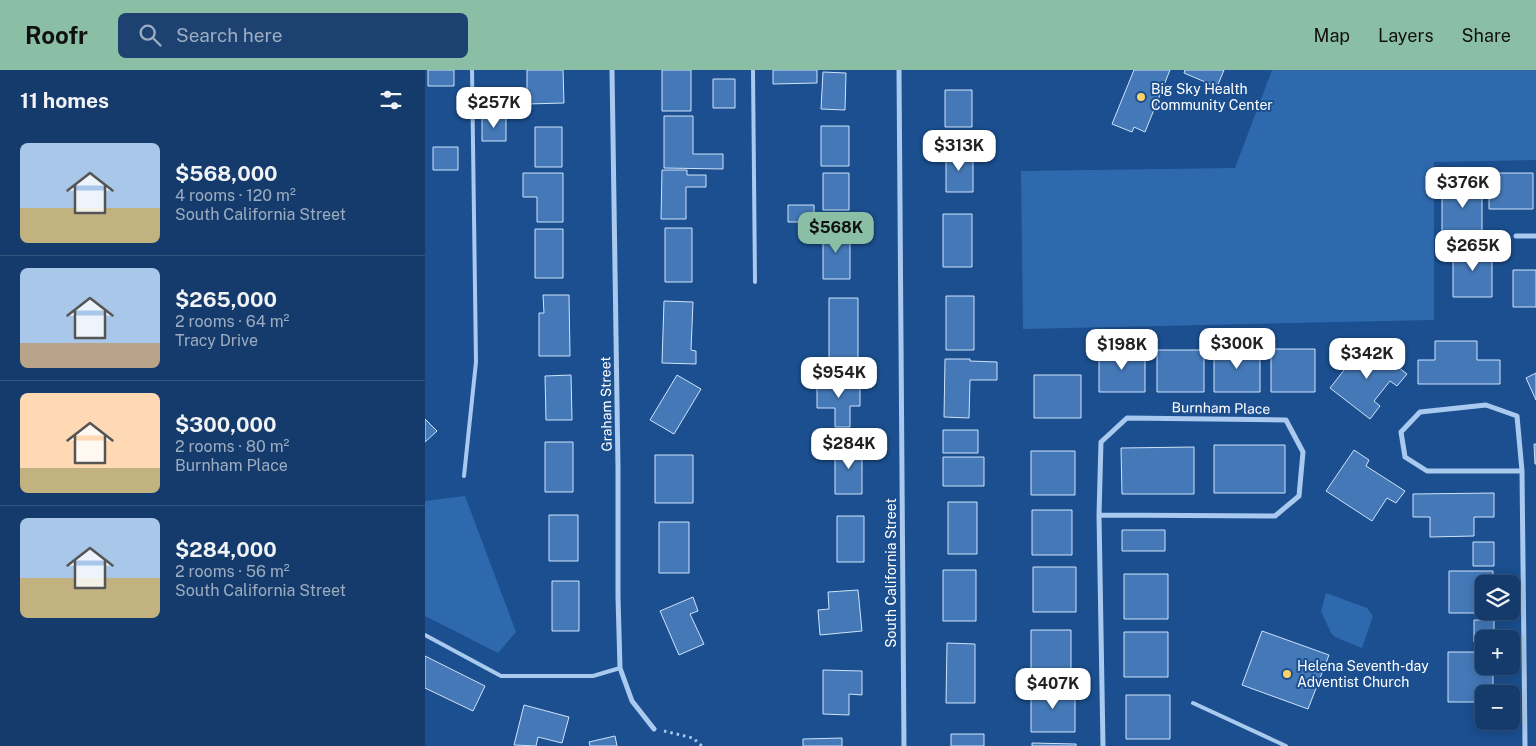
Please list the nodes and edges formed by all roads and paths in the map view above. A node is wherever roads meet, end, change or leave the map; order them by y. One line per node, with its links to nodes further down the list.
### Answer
1 (472, 70): 9 (lane)
2 (612, 70): 12 (street, Graham Street)
3 (753, 70): 7 (lane)
4 (899, 70): 16 (street, South California Street)
5 (1516, 236): 6 (street)
6 (1536, 236)
7 (755, 282)
8 (1522, 472): 8 (street); 19 (street)
9 (464, 476)
10 (1099, 515): 10 (street, Burnham Place); 17 (street, Burnham Place)
11 (425, 635): 12 (lane)
12 (620, 668): 14 (street, Graham Street)
13 (1193, 703): 18 (lane)
14 (654, 729): 15 (path)
15 (702, 746)
16 (904, 746)
17 (1103, 746)
18 (1287, 746)
19 (1525, 746)

